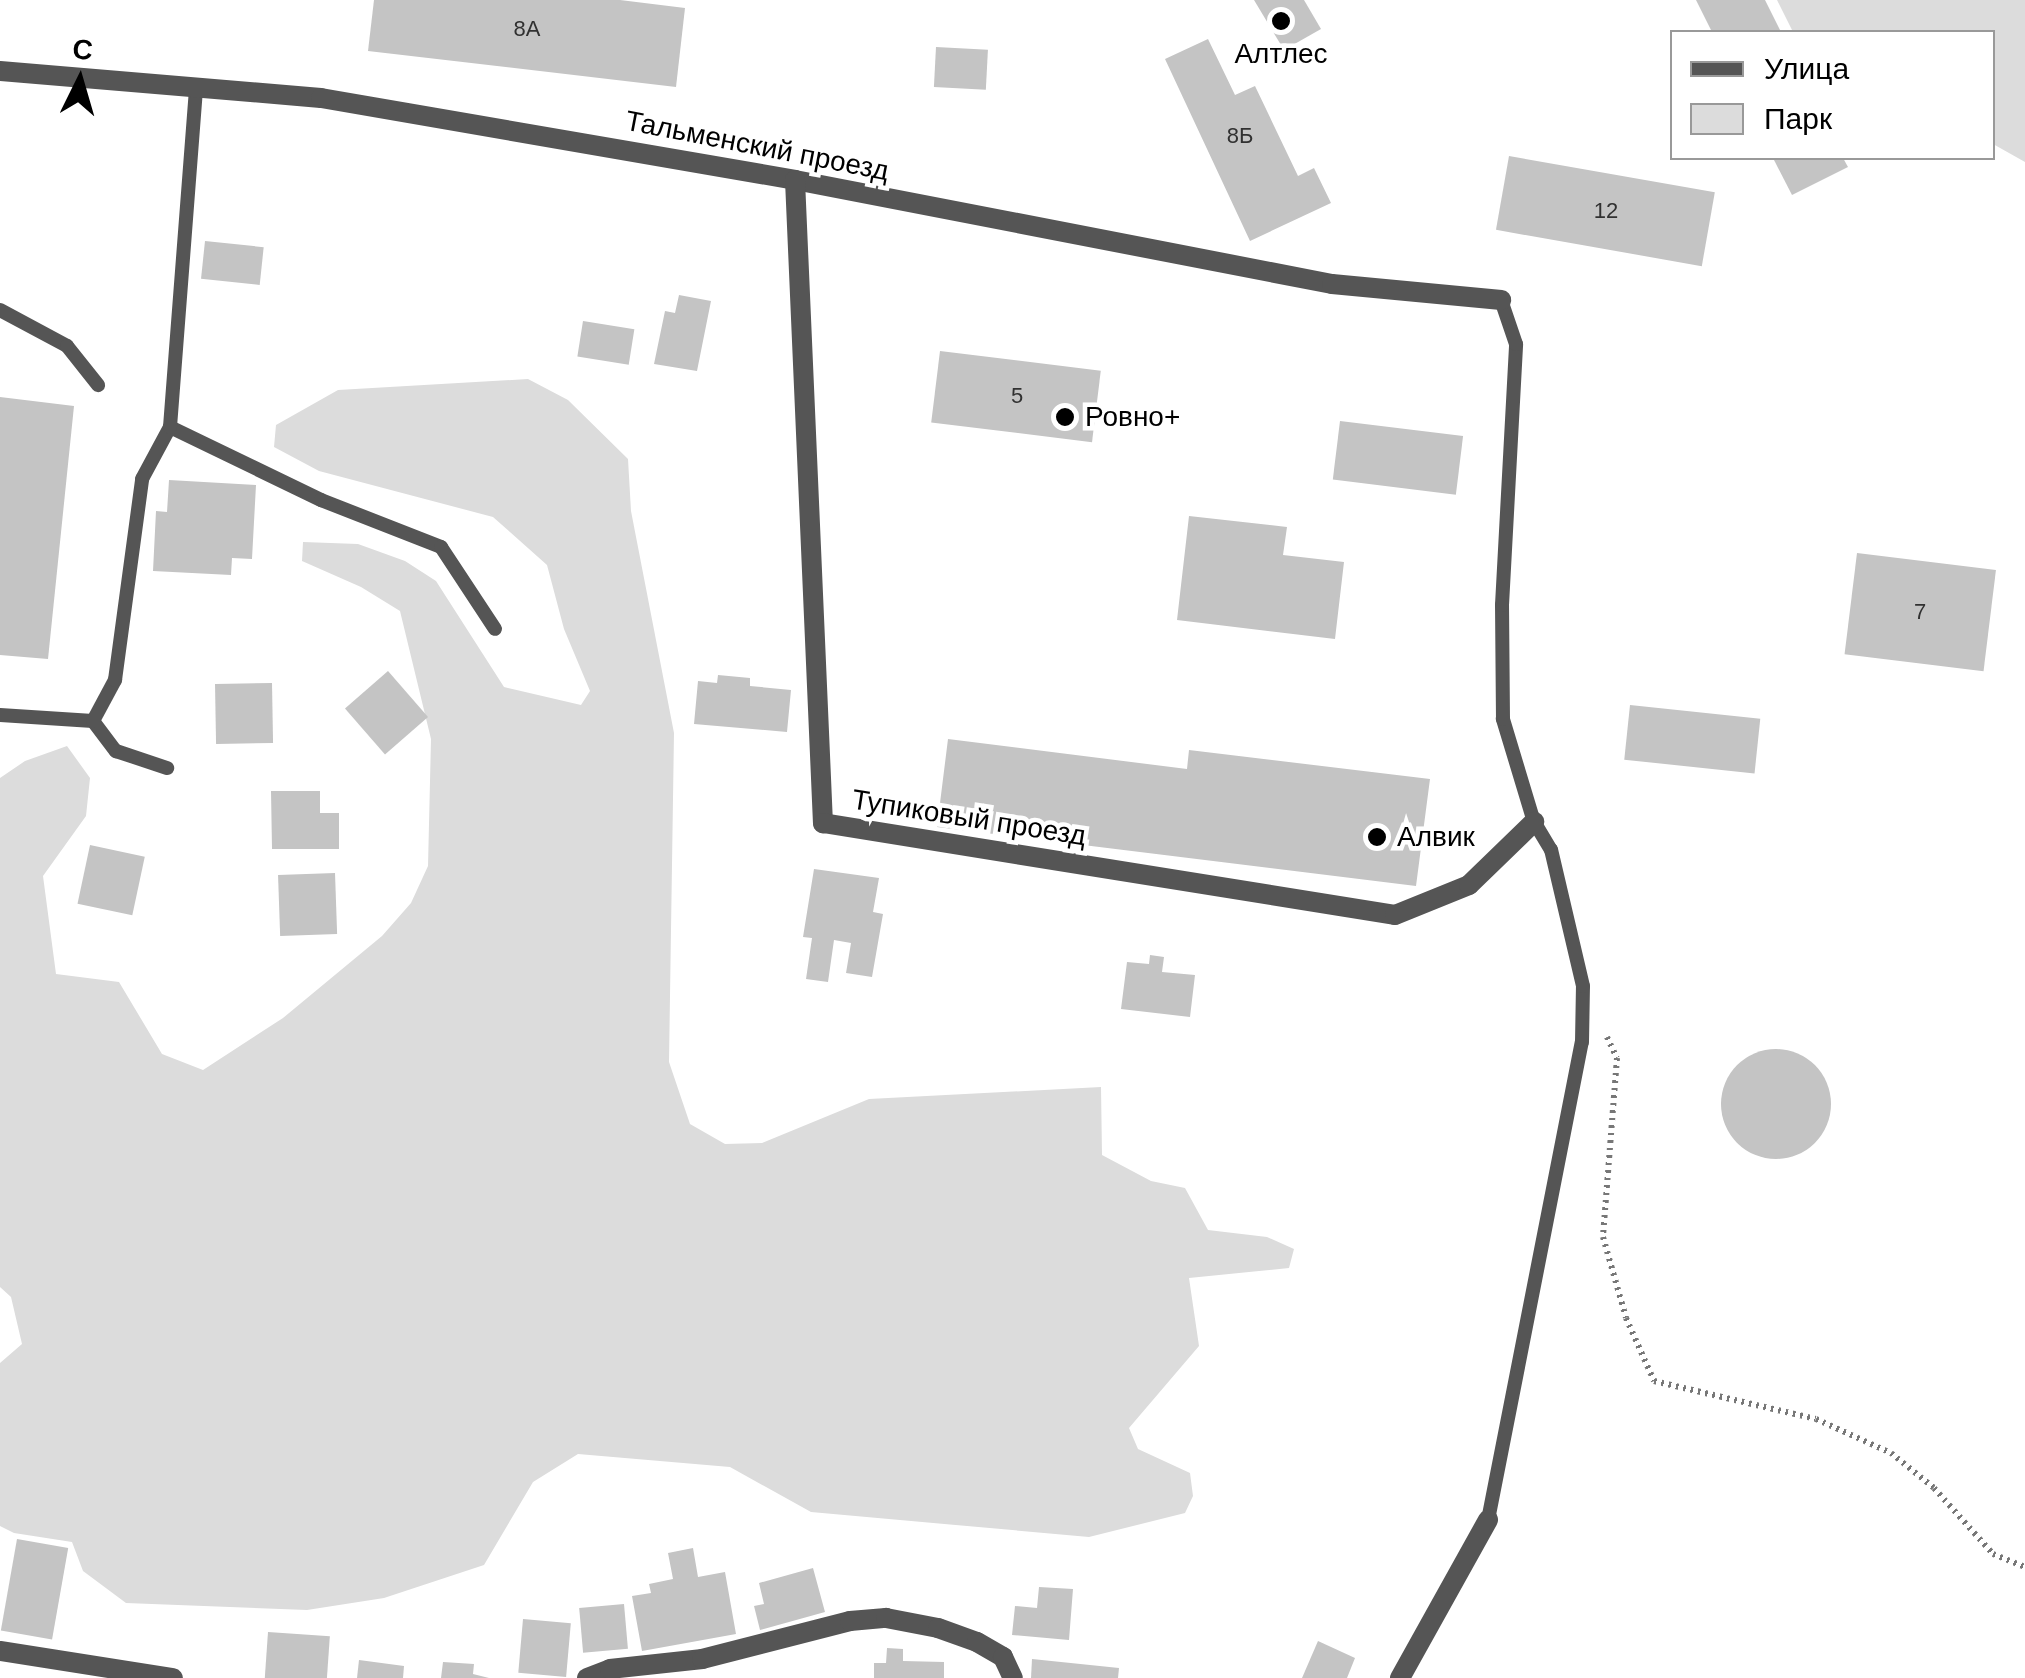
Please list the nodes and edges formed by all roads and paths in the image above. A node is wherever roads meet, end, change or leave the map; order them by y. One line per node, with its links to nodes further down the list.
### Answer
1 (0, 71): 2 (street, Тальменский проезд)
2 (196, 88): 3 (street, Тальменский проезд); 7 (lane)
3 (796, 180): 4 (street, Тальменский проезд); 12 (street, Тупиковый проезд)
4 (1501, 300): 12 (lane)
5 (0, 310): 6 (lane)
6 (98, 385)
7 (170, 427): 8 (lane); 10 (lane)
8 (495, 629)
9 (0, 715): 10 (lane)
10 (93, 721): 11 (lane)
11 (167, 768)
12 (1534, 822): 13 (lane)
13 (1583, 986): 14 (lane); 15 (path)
14 (1488, 1520): 20 (street)
15 (2025, 1567)
16 (0, 1651): 17 (street)
17 (173, 1678)
18 (587, 1678): 19 (street)
19 (1013, 1678)
20 (1400, 1678)

